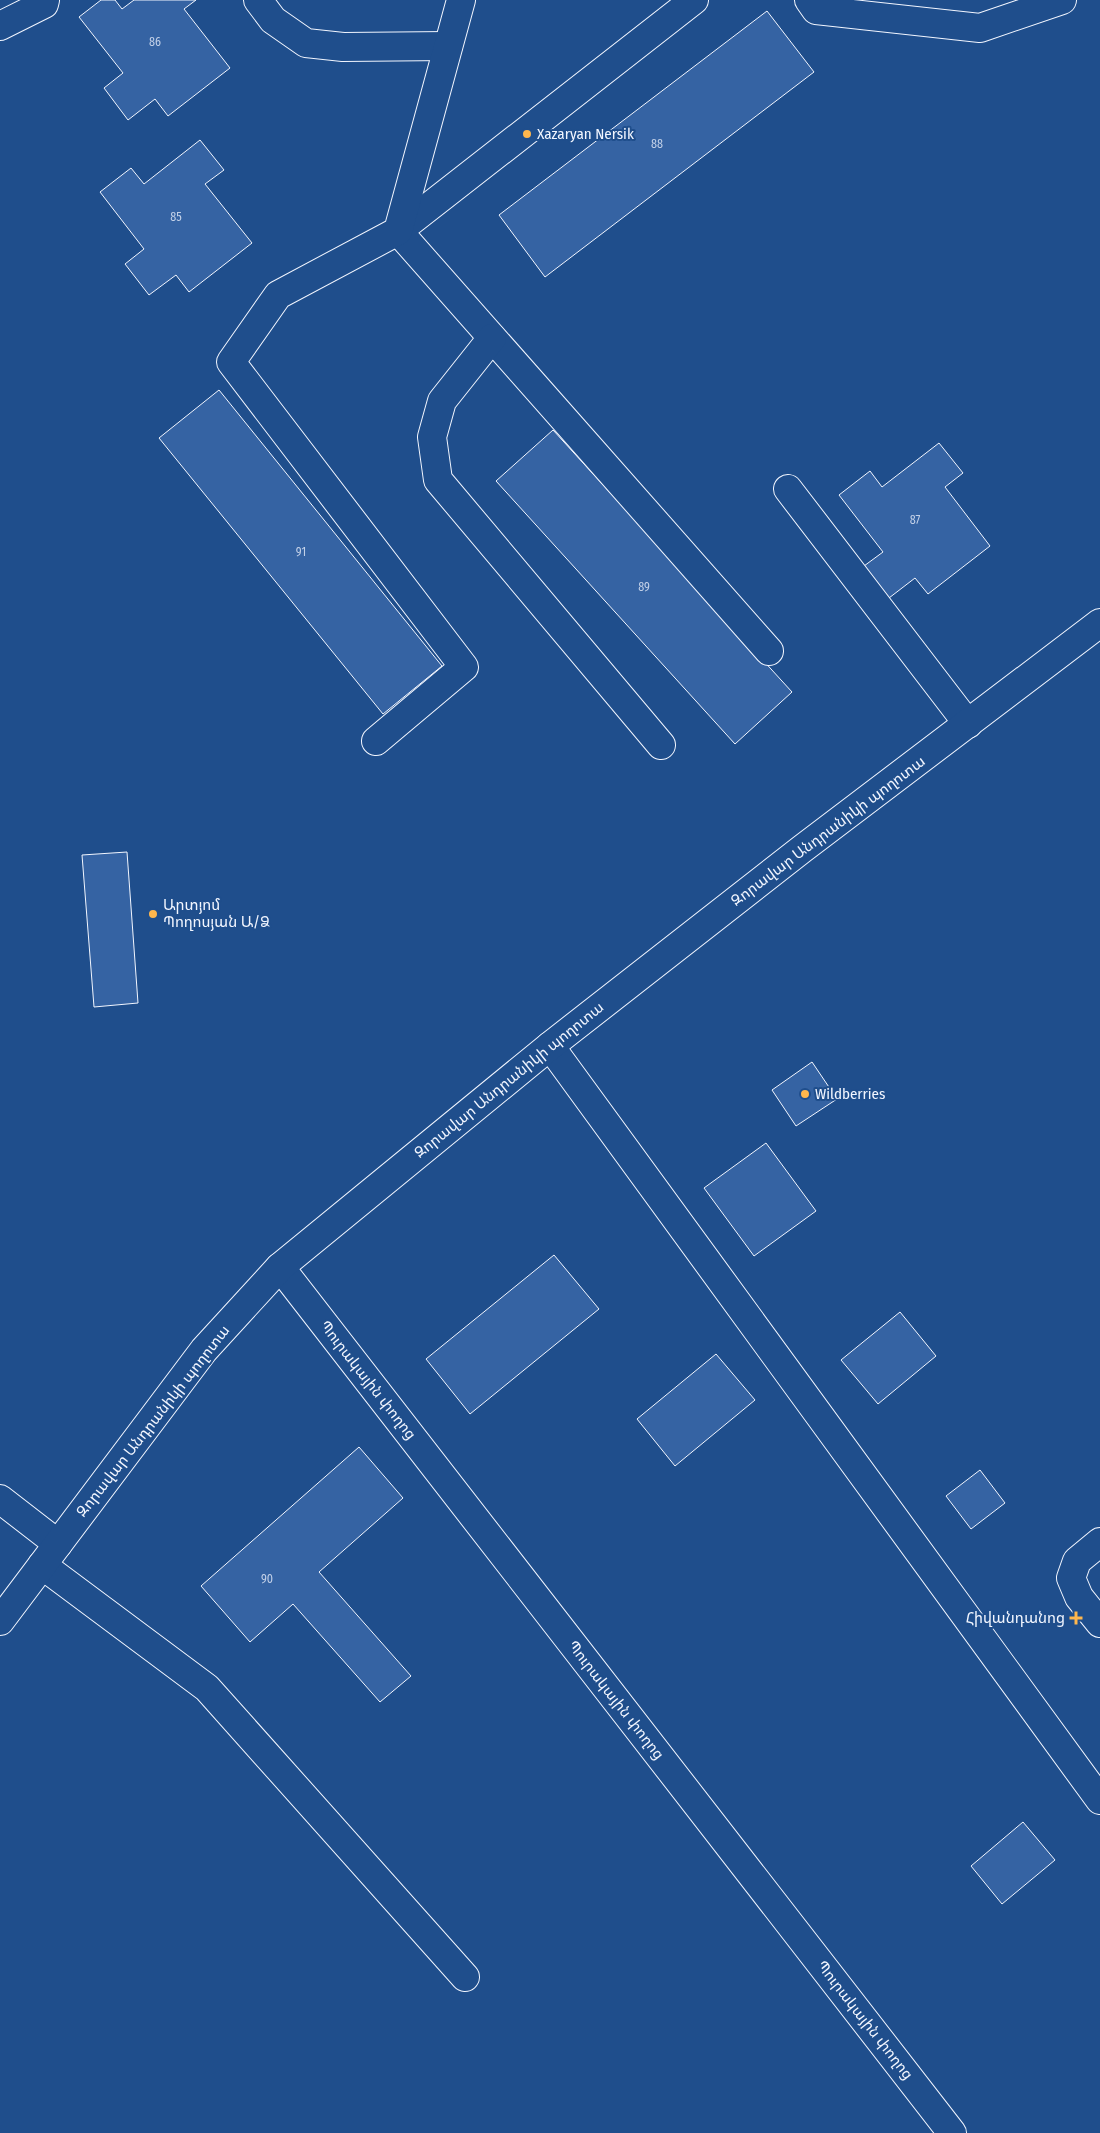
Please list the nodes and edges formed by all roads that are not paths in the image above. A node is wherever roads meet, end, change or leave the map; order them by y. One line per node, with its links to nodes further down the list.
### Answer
1 (45, 0): 7 (street)
2 (258, 0): 8 (street)
3 (461, 0): 8 (street)
4 (694, 0): 9 (street)
5 (1062, 0): 6 (street)
6 (813, 5)
7 (0, 26)
8 (448, 46): 9 (street)
9 (398, 231): 10 (street); 15 (street)
10 (492, 338): 13 (street); 16 (street)
11 (788, 489): 14 (street)
12 (1100, 623): 14 (street, Զորավար Անդրանիկի պողոտա)
13 (769, 651)
14 (968, 724): 17 (street, Զորավար Անդրանիկի պողոտա)
15 (376, 741)
16 (661, 745)
17 (550, 1046): 18 (street, Զորավար Անդրանիկի պողոտա); 24 (street)
18 (280, 1267): 21 (street, Զորավար Անդրանիկի պողոտա); 26 (street, Պուրակային փողոց)
19 (0, 1499): 21 (street)
20 (1100, 1542): 23 (street)
21 (50, 1554): 22 (street, Զորավար Անդրանիկի պողոտա); 25 (street)
22 (0, 1620)
23 (1100, 1623)
24 (1099, 1796)
25 (465, 1977)
26 (952, 2133)

